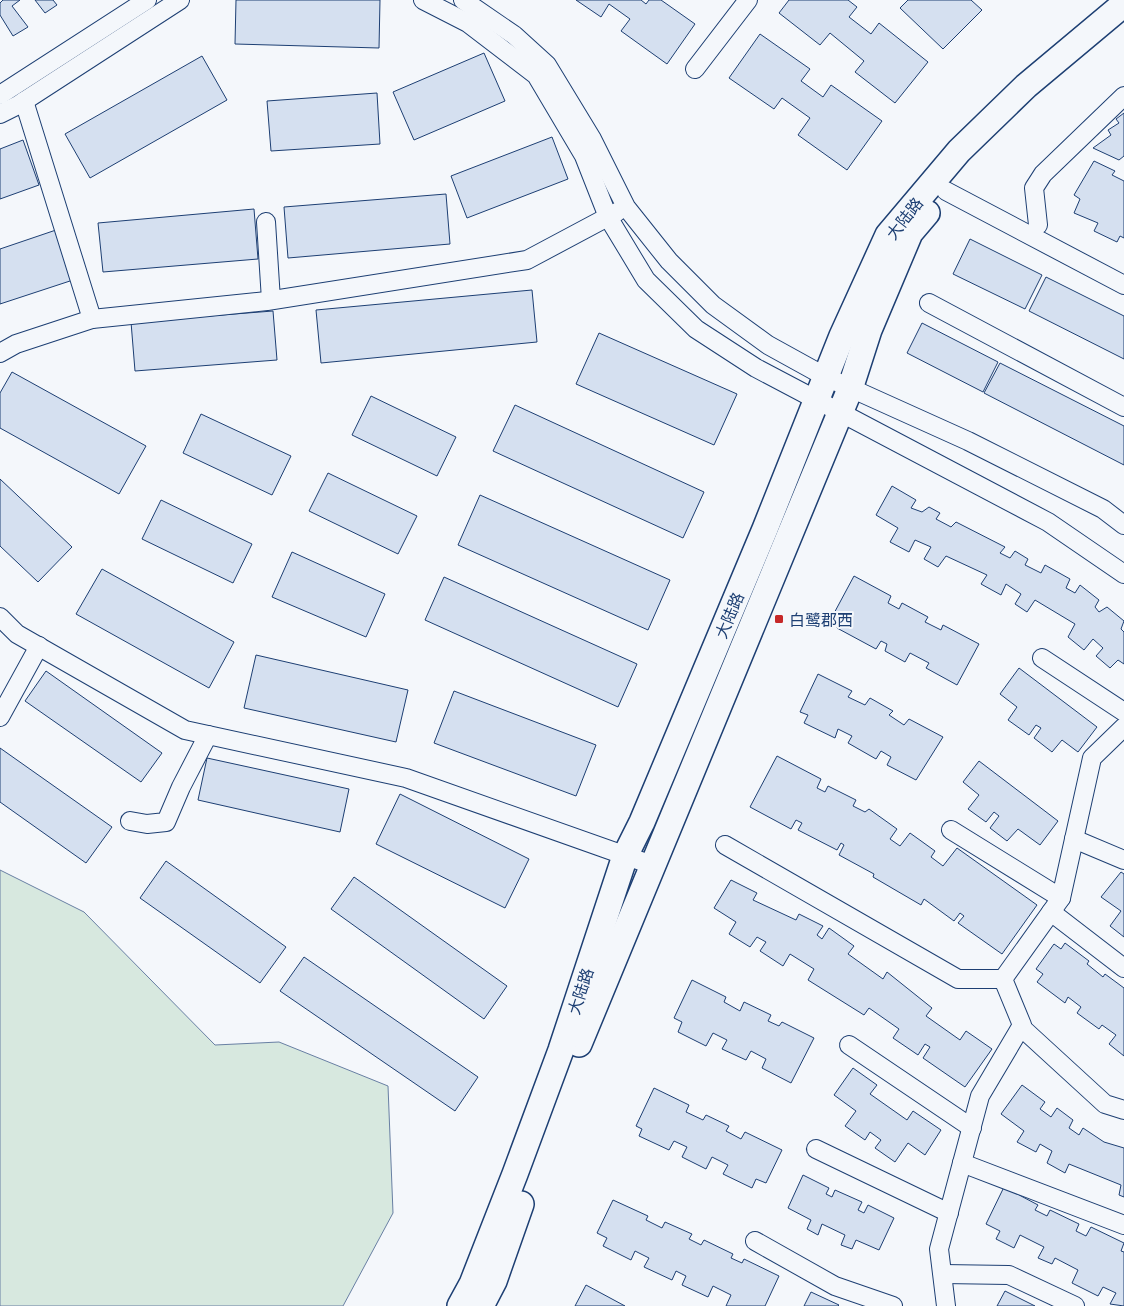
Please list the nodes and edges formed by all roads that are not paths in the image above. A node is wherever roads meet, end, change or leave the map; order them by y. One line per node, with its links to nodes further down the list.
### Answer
1 (147, 0): 9 (street)
2 (180, 0): 11 (street)
3 (423, 0): 15 (street)
4 (463, 0): 14 (street)
5 (748, 0): 8 (street)
6 (1124, 4): 23 (main road, 大陆路)
7 (1124, 27): 13 (main road, 大陆路)
8 (695, 70)
9 (0, 95)
10 (1124, 96): 17 (street)
11 (24, 101): 12 (street); 21 (street)
12 (0, 114)
13 (946, 191): 18 (street); 24 (main road, 大陆路)
14 (626, 207): 15 (street); 23 (street)
15 (608, 218): 19 (street); 25 (street)
16 (266, 222): 19 (street)
17 (1038, 225)
18 (1124, 285)
19 (272, 300): 21 (street)
20 (929, 303): 26 (street)
21 (92, 319): 22 (street)
22 (0, 353)
23 (826, 376): 24 (street); 25 (main road, 大陆路)
24 (850, 389): 27 (main road, 大陆路); 28 (street)
25 (817, 399): 27 (street); 41 (main road, 大陆路)
26 (1124, 407)
27 (840, 413): 29 (street); 43 (main road, 大陆路)
28 (1124, 524)
29 (1124, 574)
30 (0, 617): 31 (street)
31 (39, 646): 34 (street); 36 (street)
32 (1042, 658): 33 (street)
33 (1124, 712)
34 (0, 717)
35 (1124, 727): 39 (street)
36 (208, 735): 37 (street); 41 (street)
37 (130, 821)
38 (951, 830): 44 (street)
39 (1074, 839): 42 (street); 44 (street)
40 (725, 845): 47 (street)
41 (625, 856): 43 (street); 58 (main road, 大陆路)
42 (1124, 860)
43 (652, 865): 59 (main road, 大陆路)
44 (1061, 898): 45 (street)
45 (1051, 912): 46 (street); 47 (street)
46 (1124, 968)
47 (1003, 979): 48 (street)
48 (1020, 1027): 50 (street); 51 (street)
49 (849, 1045): 51 (street)
50 (1124, 1110)
51 (972, 1128): 53 (street)
52 (816, 1149): 54 (street)
53 (962, 1164): 54 (street); 55 (street)
54 (948, 1213): 57 (street)
55 (1124, 1225)
56 (755, 1241): 60 (street)
57 (943, 1274): 61 (street); 62 (street)
58 (460, 1306)
59 (481, 1306)
60 (893, 1306)
61 (946, 1306)
62 (1075, 1306)

